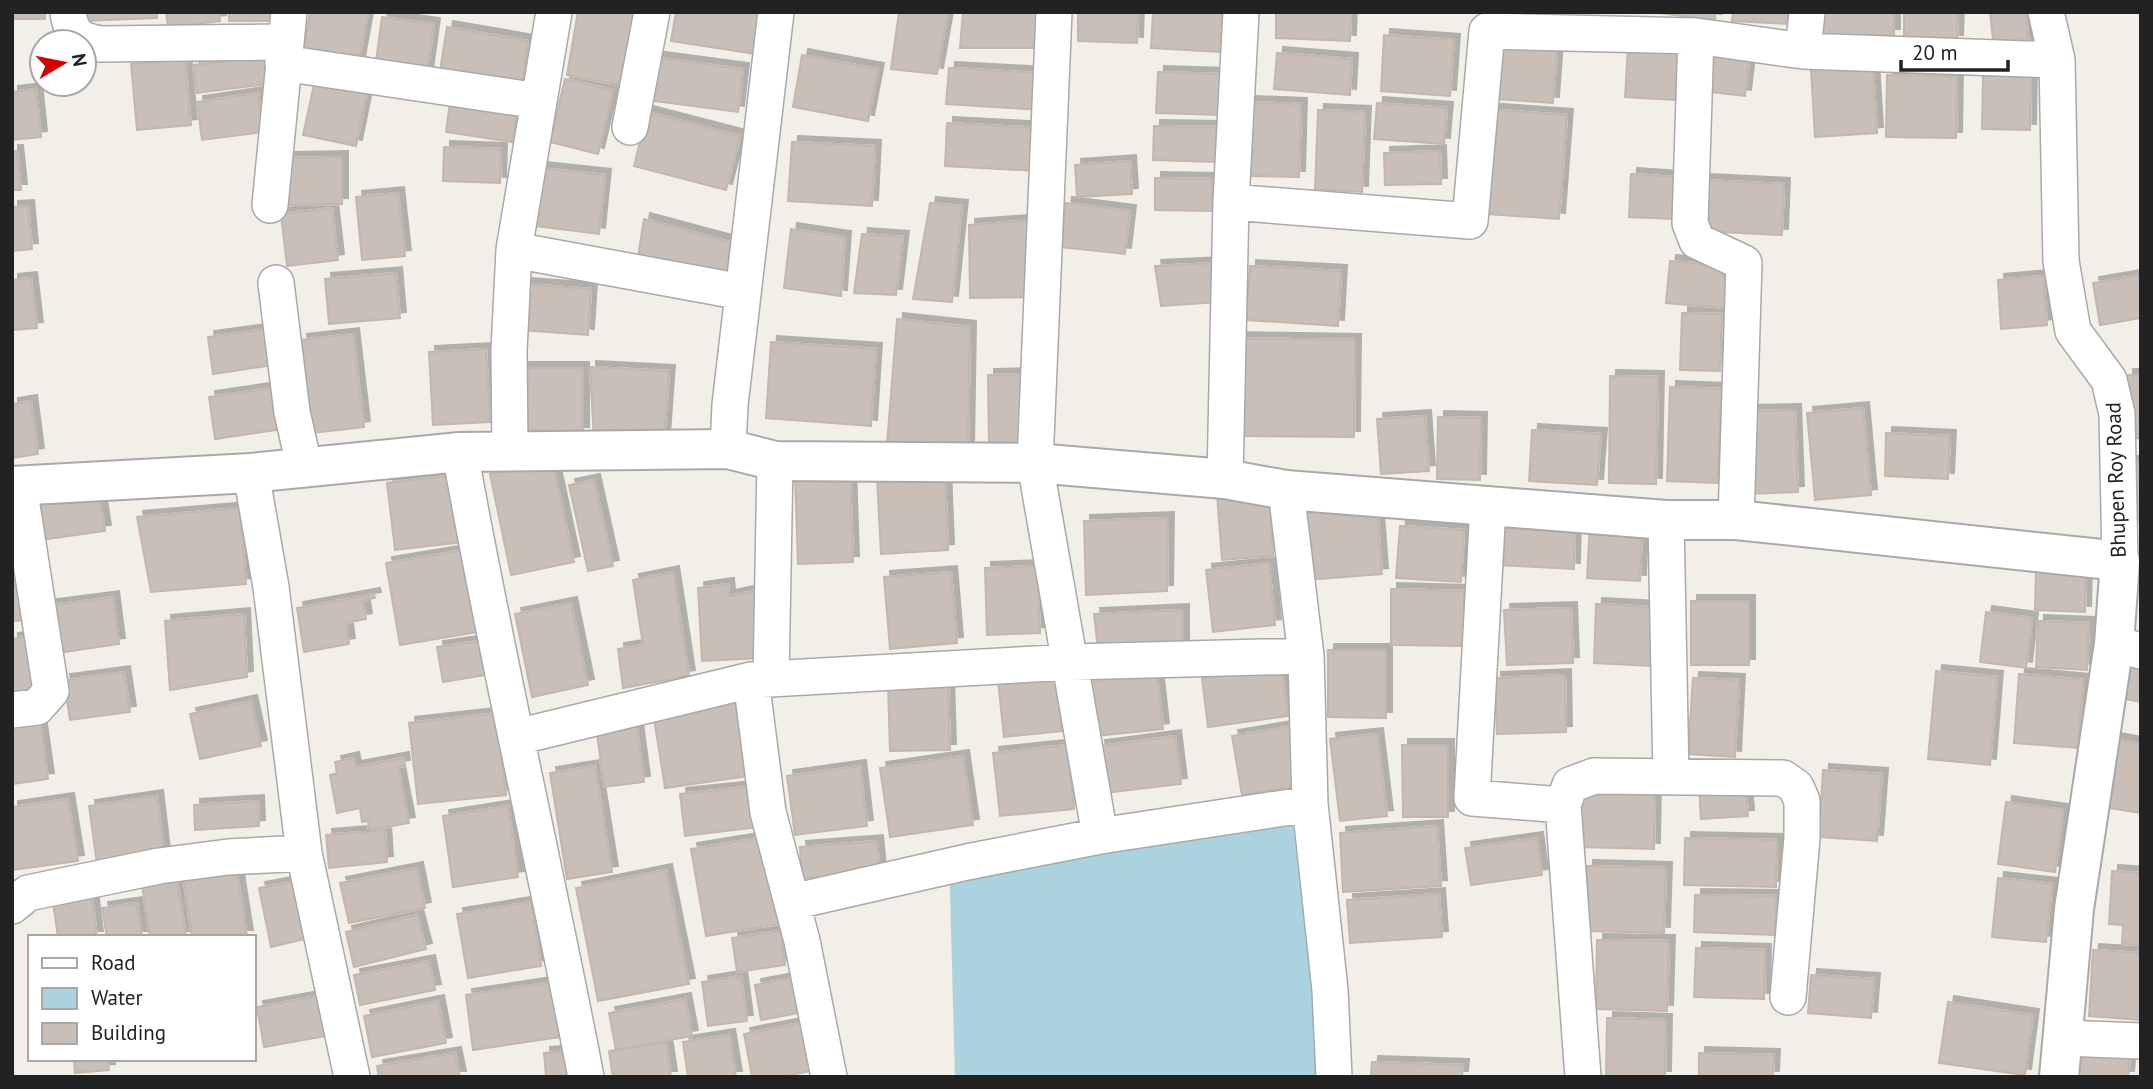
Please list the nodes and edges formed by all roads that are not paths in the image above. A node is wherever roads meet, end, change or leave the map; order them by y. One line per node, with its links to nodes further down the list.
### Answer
1 (68, 12): 12 (street)
2 (554, 12): 15 (street)
3 (652, 12): 16 (street)
4 (776, 12): 21 (street)
5 (1054, 12): 26 (street)
6 (1241, 12): 17 (street)
7 (1807, 12): 13 (street)
8 (2046, 12): 14 (street, Bhupen Roy Road)
9 (1488, 22): 10 (street); 17 (street)
10 (1640, 23): 11 (street)
11 (1696, 36): 13 (street); 34 (street)
12 (286, 39): 15 (street); 18 (street)
13 (1803, 51): 14 (street)
14 (2057, 60): 35 (street, Bhupen Roy Road)
15 (539, 101): 19 (street)
16 (630, 127)
17 (1231, 202): 29 (street)
18 (270, 205)
19 (514, 250): 21 (street); 23 (street)
20 (276, 283): 27 (street)
21 (742, 292): 22 (street)
22 (728, 449): 23 (street); 25 (street)
23 (510, 452): 24 (street)
24 (460, 453): 27 (street); 41 (street)
25 (775, 461): 26 (street); 39 (street)
26 (1035, 463): 29 (street); 38 (street)
27 (304, 466): 28 (street)
28 (251, 472): 30 (street); 46 (street)
29 (1225, 479): 31 (street)
30 (15, 486): 40 (street)
31 (1286, 490): 32 (street); 37 (street)
32 (1488, 506): 33 (street); 44 (street)
33 (1667, 520): 34 (street); 42 (street)
34 (1736, 520): 35 (street)
35 (2119, 561): 36 (street, Bhupen Roy Road)
36 (2127, 647): 50 (street, Bhupen Roy Road)
37 (1306, 656): 38 (street); 43 (street)
38 (1071, 662): 39 (street); 45 (street)
39 (761, 680): 41 (street); 47 (street)
40 (12, 710)
41 (517, 737): 53 (street)
42 (1671, 777): 44 (street); 49 (street)
43 (1310, 804): 45 (street); 55 (street)
44 (1563, 805): 56 (street)
45 (1100, 836): 47 (street)
46 (304, 853): 48 (street); 52 (street)
47 (792, 902): 54 (street)
48 (12, 906)
49 (1788, 997)
50 (2063, 1038): 51 (street); 57 (street, Bhupen Roy Road)
51 (2141, 1041)
52 (352, 1077)
53 (586, 1077)
54 (829, 1077)
55 (1334, 1077)
56 (1583, 1077)
57 (2059, 1077)

